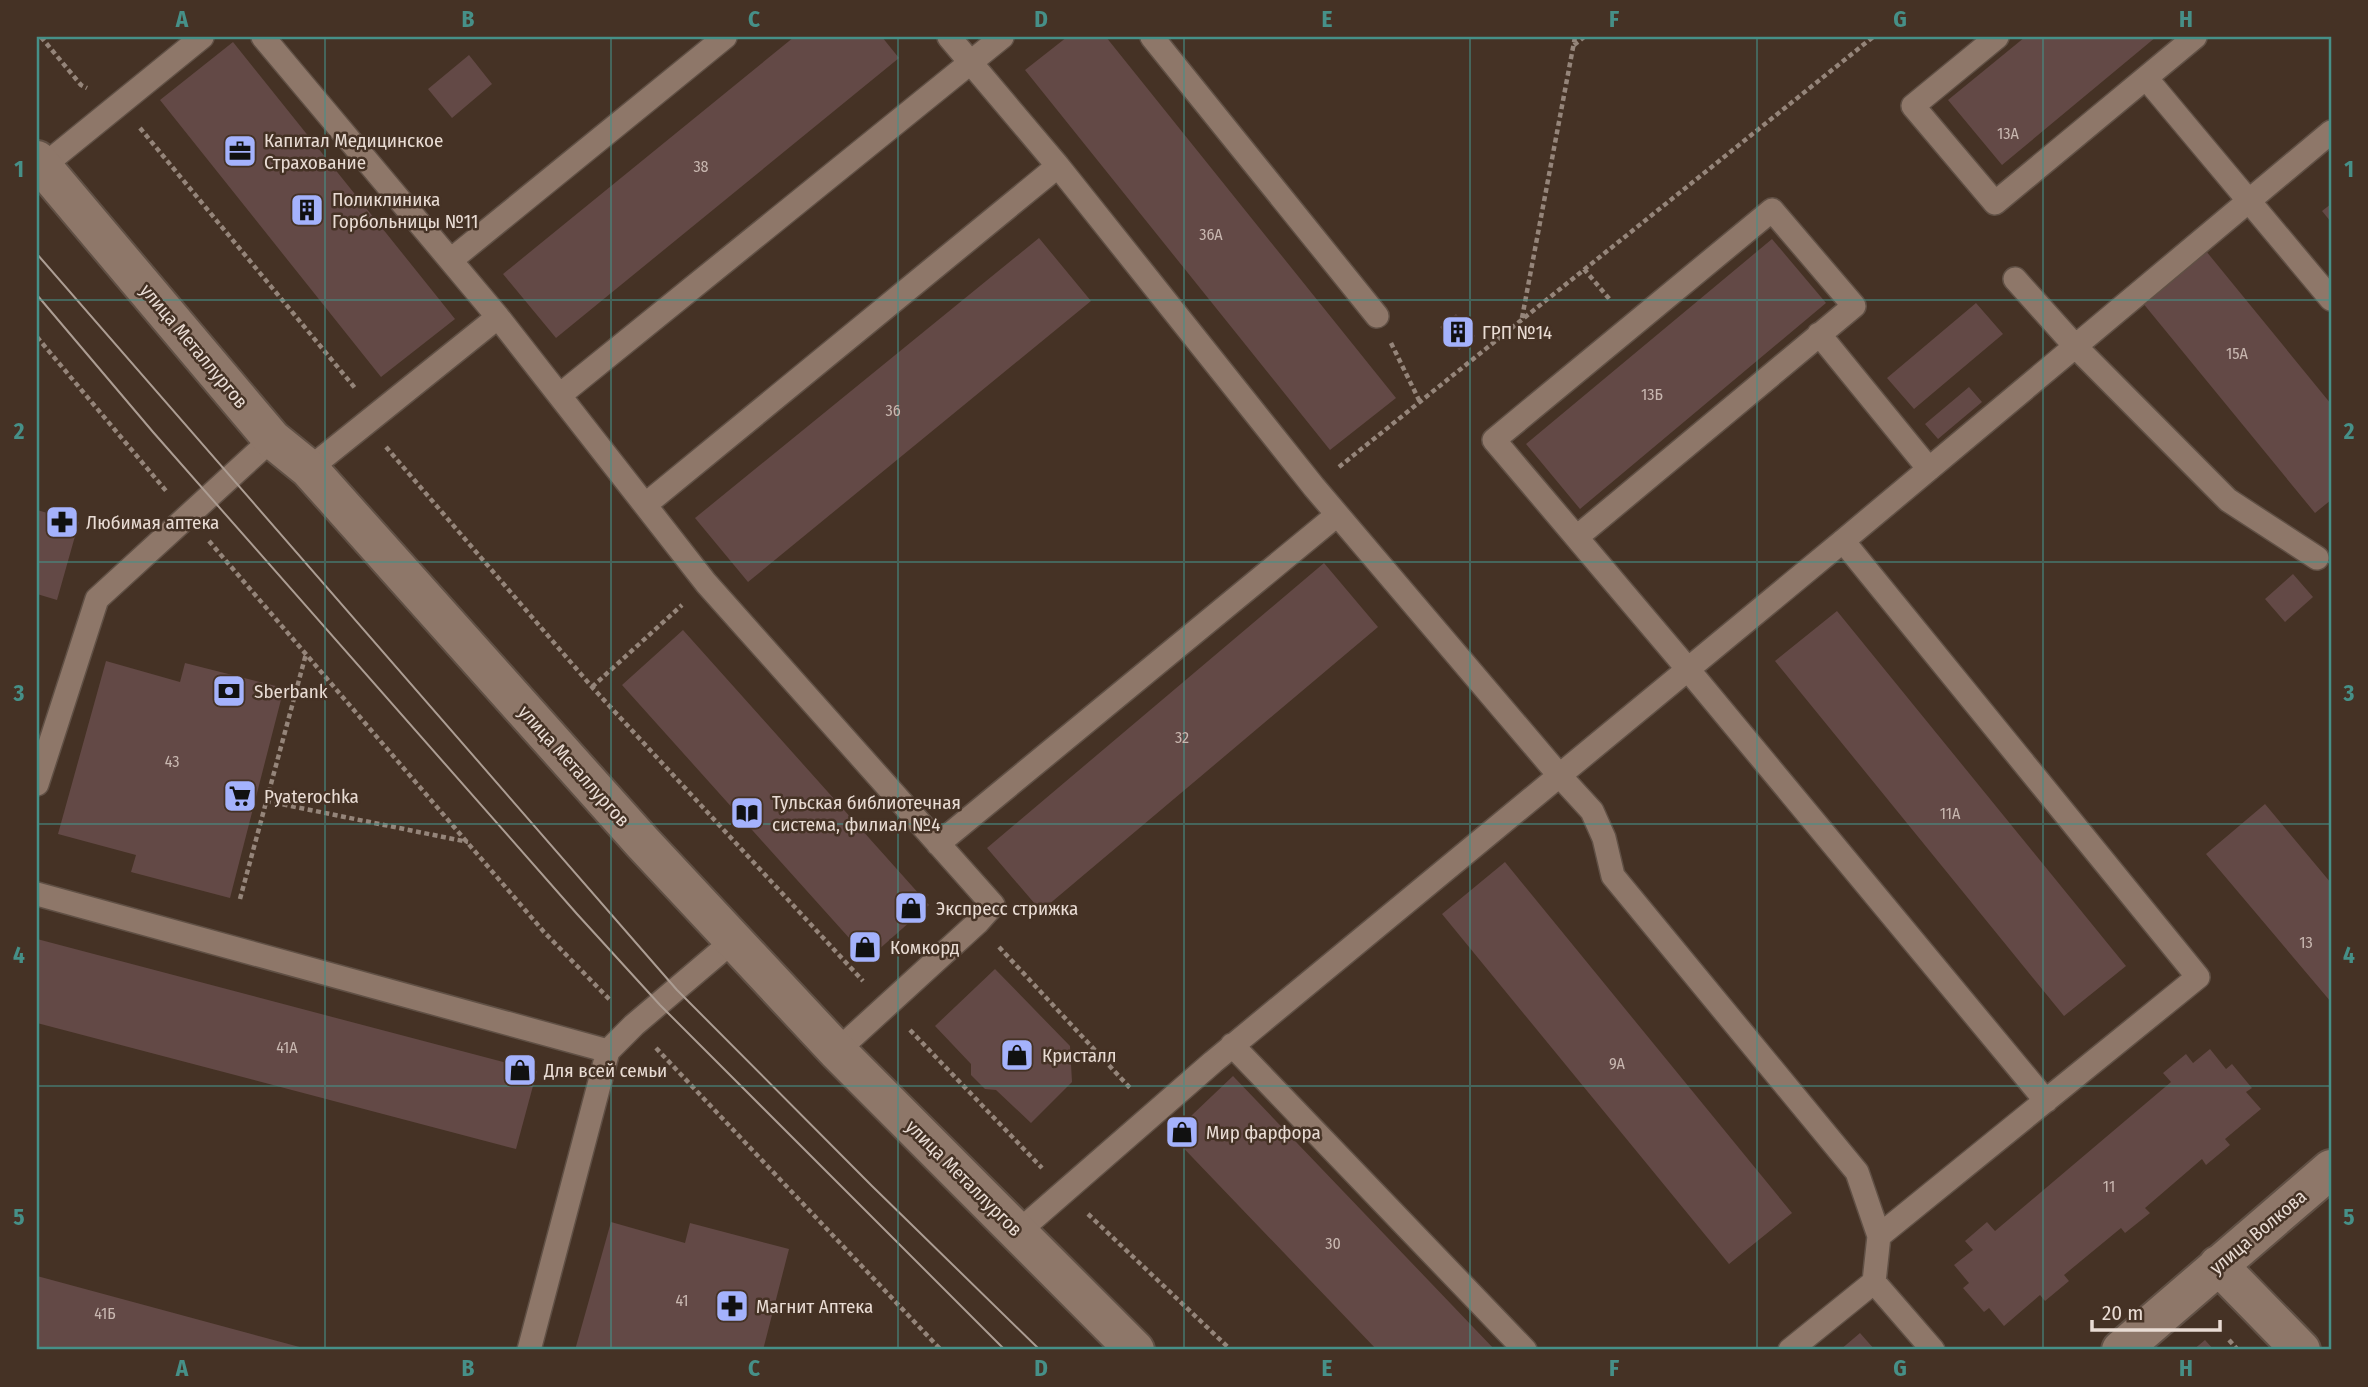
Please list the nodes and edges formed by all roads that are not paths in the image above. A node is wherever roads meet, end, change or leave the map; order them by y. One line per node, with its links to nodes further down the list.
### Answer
1 (202, 37): 12 (lane)
2 (263, 37): 15 (lane)
3 (725, 37): 15 (lane)
4 (949, 37): 9 (lane)
5 (1002, 37): 9 (lane)
6 (1997, 37): 10 (lane)
7 (2195, 37): 10 (lane)
8 (1165, 41): 18 (lane)
9 (971, 62): 13 (lane); 22 (lane)
10 (2146, 78): 14 (lane)
11 (2331, 132): 14 (lane)
12 (40, 164): 23 (main road, улица Металлургов)
13 (1058, 166): 26 (lane); 27 (lane)
14 (2249, 201): 17 (lane); 21 (lane)
15 (451, 260): 19 (lane)
16 (2015, 279): 21 (lane)
17 (2331, 299)
18 (1377, 316)
19 (498, 317): 22 (lane); 24 (lane)
20 (1819, 334): 25 (lane); 28 (lane); 28 (lane)
21 (2076, 347): 25 (lane); 30 (lane)
22 (560, 395): 26 (lane)
23 (272, 439): 24 (main road, улица Металлургов); 33 (lane)
24 (309, 469): 36 (main road, улица Металлургов)
25 (1929, 469): 29 (lane)
26 (645, 505): 34 (lane)
27 (1337, 514): 32 (lane); 34 (lane)
28 (1577, 537): 31 (lane)
29 (1843, 541): 31 (lane); 40 (lane)
30 (2317, 558)
31 (1687, 669): 32 (lane); 40 (lane)
32 (1559, 775): 37 (lane); 43 (lane)
33 (37, 784)
34 (938, 844): 39 (lane)
35 (37, 894): 38 (lane)
36 (734, 940): 38 (lane); 39 (main road, улица Металлургов)
37 (1232, 1045): 42 (lane); 48 (lane)
38 (608, 1051): 46 (lane)
39 (837, 1051): 42 (main road, улица Металлургов)
40 (2046, 1101): 43 (lane)
41 (2331, 1169): 44 (main road, улица Волкова)
42 (1018, 1232): 47 (main road, улица Металлургов)
43 (1879, 1236): 45 (lane)
44 (2218, 1265): 51 (main road, улица Волкова); 52 (main road)
45 (1874, 1282): 49 (lane); 50 (lane)
46 (529, 1350)
47 (1135, 1350)
48 (1525, 1350)
49 (1790, 1350)
50 (1933, 1350)
51 (2121, 1350)
52 (2301, 1350)

